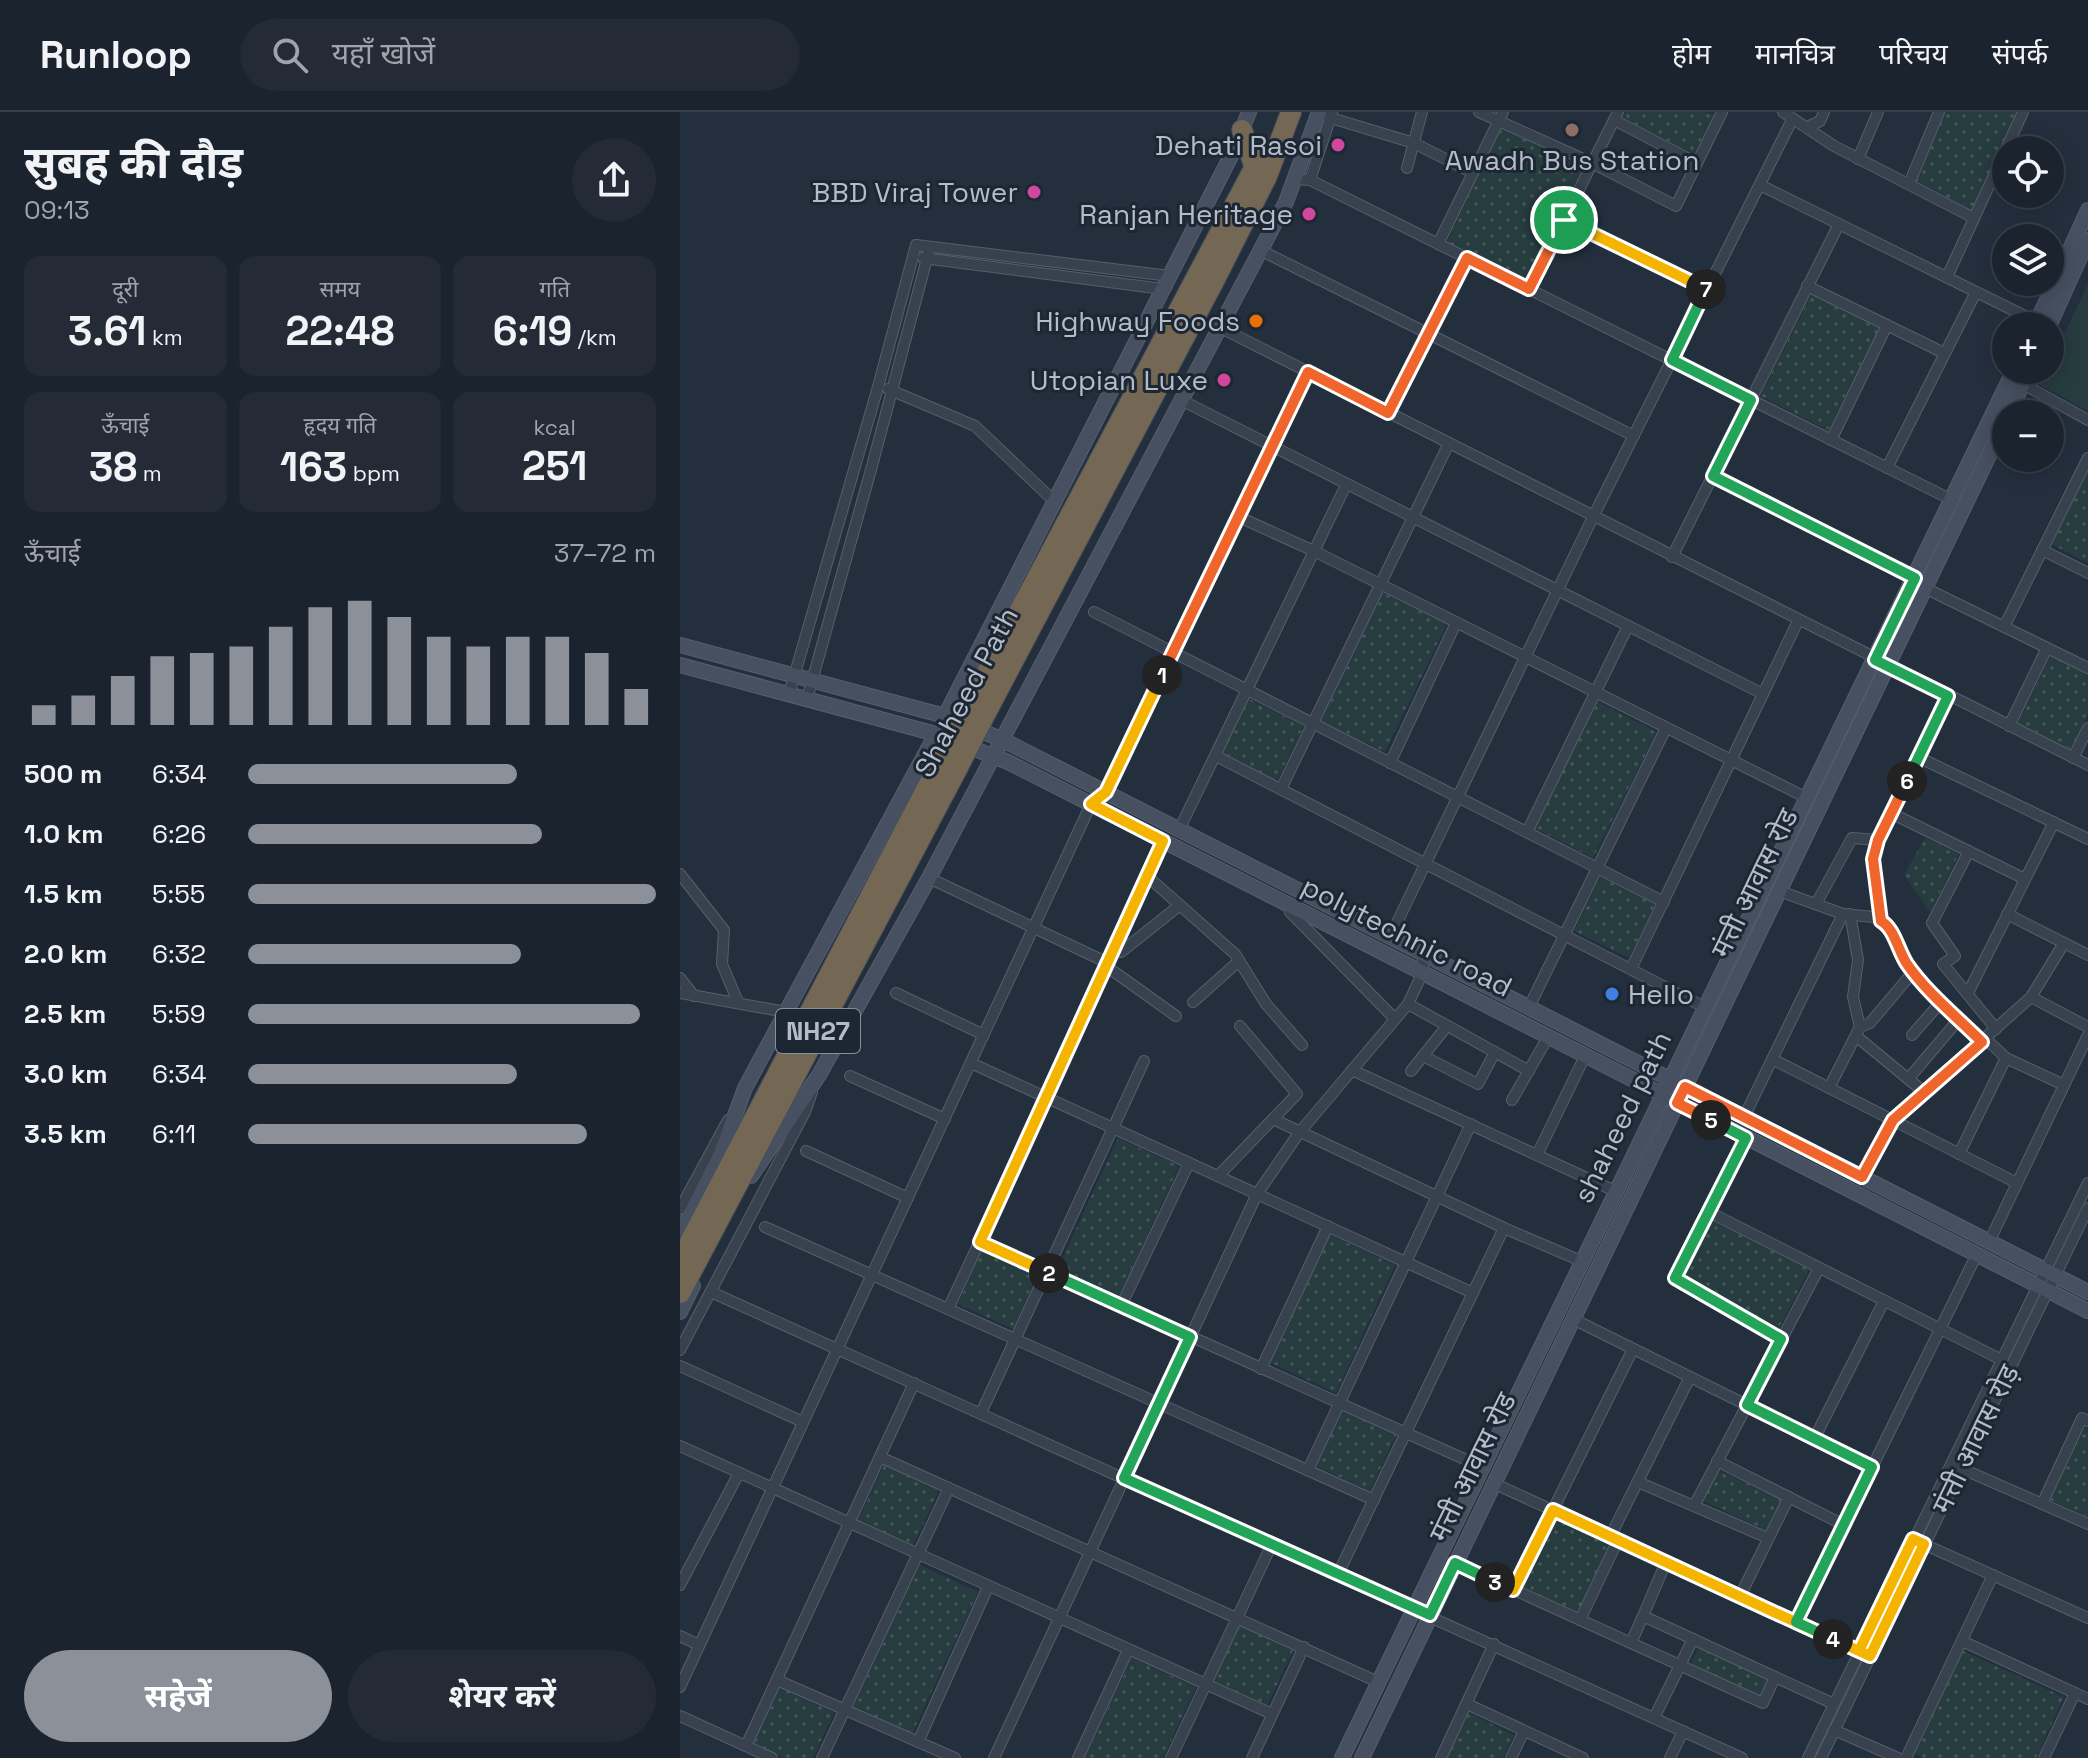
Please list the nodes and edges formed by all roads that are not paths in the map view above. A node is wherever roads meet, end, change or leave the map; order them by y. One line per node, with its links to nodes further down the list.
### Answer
1 (1277, 112): 22 (highway, Shaheed Path / NH27)
2 (1291, 112): 104 (highway, Shaheed Path / NH27)
3 (1422, 112): 17 (street)
4 (1479, 112): 11 (street)
5 (1722, 112): 21 (street)
6 (1824, 112): 15 (street)
7 (1878, 112): 18 (street)
8 (1939, 112): 27 (street)
9 (2023, 112): 29 (street)
10 (1327, 113): 16 (street); 17 (street); 19 (street)
11 (1501, 116): 20 (street); 24 (street)
12 (1616, 116): 20 (street); 21 (street)
13 (1787, 116): 15 (street); 28 (street)
14 (1246, 121): 22 (highway); 39 (street)
15 (1807, 127): 18 (street)
16 (1310, 138): 19 (street); 25 (street)
17 (1414, 143): 23 (street); 24 (street)
18 (1858, 159): 27 (street)
19 (1317, 160): 26 (street)
20 (1592, 163): 21 (street); 31 (street)
21 (1697, 163)
22 (1255, 168): 104 (highway, Shaheed Path / NH27)
23 (1407, 168)
24 (1473, 173): 34 (street)
25 (1294, 179): 26 (street); 35 (street)
26 (1310, 180): 34 (street)
27 (1909, 184): 29 (street)
28 (1760, 185): 32 (street); 42 (street)
29 (1974, 218): 38 (street)
30 (2086, 219): 45 (street)
31 (1564, 220): 41 (street); 42 (street)
32 (1839, 224): 38 (street); 40 (street)
33 (2088, 240): 46 (street)
34 (1438, 244): 37 (street)
35 (1260, 250): 48 (street); 49 (street)
36 (928, 253): 39 (street); 55 (street); 56 (street)
37 (1467, 258): 41 (street); 49 (street)
38 (1947, 277): 43 (street)
39 (1166, 282): 73 (street)
40 (1807, 286): 47 (street); 58 (street)
41 (1529, 289): 51 (street)
42 (1707, 289): 51 (street)
43 (1976, 292): 44 (street); 50 (street)
44 (2015, 312)
45 (2046, 312)
46 (2047, 312)
47 (1887, 325): 50 (street); 62 (street)
48 (1219, 327): 52 (street); 57 (street)
49 (1428, 334): 59 (street); 61 (street)
50 (1944, 353): 69 (street)
51 (1672, 360): 58 (street); 61 (street)
52 (1308, 372): 59 (street); 65 (street)
53 (2007, 384): 72 (street, shaheed path)
54 (2036, 384): 60 (street)
55 (878, 387): 56 (street); 96 (street)
56 (892, 391): 73 (street); 97 (street)
57 (1181, 400): 65 (street); 67 (street)
58 (1751, 400): 62 (street); 70 (street)
59 (1388, 413): 63 (street)
60 (2088, 420)
61 (1634, 436): 75 (street)
62 (1831, 440): 69 (street)
63 (1449, 443): 75 (street); 76 (street)
64 (1137, 447): 67 (street)
65 (1273, 447): 71 (street); 74 (street)
66 (1992, 447): 81 (street)
67 (1152, 455): 111 (street)
68 (2088, 458): 77 (street)
69 (1887, 468): 72 (street)
70 (1713, 476): 79 (street); 81 (street)
71 (1346, 485): 76 (street); 78 (street)
72 (1952, 500): 81 (street, shaheed path)
73 (1054, 501): 105 (street)
74 (1239, 517): 78 (street); 91 (street)
75 (1593, 517): 79 (street); 83 (street)
76 (1412, 518): 82 (street); 83 (street)
77 (2042, 550): 80 (street); 88 (street)
78 (1314, 551): 82 (street); 98 (street)
79 (1672, 557): 85 (street)
80 (2088, 573)
81 (1920, 583): 88 (street); 93 (street, shaheed path)
82 (1380, 585): 86 (street); 106 (street)
83 (1558, 590): 87 (street); 92 (street)
84 (1094, 612): 91 (street)
85 (1798, 621): 93 (street); 101 (street)
86 (1456, 623): 92 (street); 117 (street)
87 (1628, 626): 99 (street); 101 (street)
88 (2004, 627): 90 (street)
89 (680, 645): 96 (street)
90 (2047, 648): 95 (street); 107 (street)
91 (1173, 653): 98 (street); 121 (street)
92 (1525, 658): 99 (street); 122 (street)
93 (1881, 663): 102 (street); 123 (street, shaheed path); 139 (street, मंत्ती आवास रोड)
94 (680, 665): 100 (street, polytechnic road)
95 (2088, 668)
96 (794, 676): 97 (street); 100 (street)
97 (811, 680): 103 (street); 105 (street)
98 (1248, 690): 106 (street); 113 (street)
99 (1595, 693): 108 (street); 128 (street)
100 (789, 694): 103 (street, polytechnic road)
101 (1763, 694): 116 (street)
102 (1948, 696): 107 (street); 114 (street)
103 (807, 699): 110 (street, polytechnic road)
104 (982, 701): 118 (highway, Shaheed Path / NH27, bridge)
105 (945, 716): 111 (street)
106 (1313, 723): 117 (street); 120 (street)
107 (2009, 726): 115 (street)
108 (1666, 728): 116 (street); 134 (street)
109 (2088, 728): 115 (street)
110 (936, 734): 112 (street, polytechnic road); 173 (street)
111 (1003, 740): 112 (street); 121 (street)
112 (994, 756): 124 (street, polytechnic road); 137 (street)
113 (1216, 756): 120 (street); 127 (street)
114 (1918, 757): 125 (street); 126 (street)
115 (2073, 758): 119 (street)
116 (1732, 761): 123 (street); 140 (street)
117 (1390, 763): 122 (street)
118 (949, 765): 228 (highway, Shaheed Path / NH27); 244 (highway, Shaheed Path / NH27)
119 (2088, 765)
120 (1281, 789): 133 (street)
121 (1106, 792): 124 (street); 127 (street)
122 (1458, 797): 128 (street); 133 (street)
123 (1807, 798): 172 (street, shaheed path)
124 (1091, 804): 131 (street, polytechnic road); 147 (street)
125 (1891, 813): 130 (street); 132 (street)
126 (2054, 822): 129 (street); 138 (street)
127 (1179, 830): 150 (street)
128 (1527, 832): 134 (street)
129 (2088, 839)
130 (1878, 840): 141 (street); 146 (street)
131 (1163, 841): 136 (street); 143 (street, polytechnic road)
132 (1969, 851): 138 (street); 164 (street)
133 (1426, 863): 149 (street); 150 (street)
134 (1597, 868): 140 (street); 149 (street)
135 (680, 874): 167 (street)
136 (1147, 876): 142 (street); 153 (street)
137 (929, 878): 147 (street); 151 (street)
138 (2025, 879): 145 (street)
139 (1779, 891): 141 (street); 203 (street, मंत्ती आवास रोड)
140 (1664, 902): 158 (street)
141 (1816, 904): 144 (street)
142 (1180, 905): 153 (street); 156 (street)
143 (1294, 907): 160 (street, polytechnic road); 175 (street)
144 (1847, 914): 146 (street); 181 (street); 192 (street)
145 (2007, 914): 152 (street); 164 (street)
146 (1881, 921): 159 (street)
147 (1033, 929): 157 (street); 182 (street)
148 (878, 933): 151 (street)
149 (1565, 934): 158 (street); 171 (street)
150 (1390, 937): 154 (street)
151 (894, 942): 198 (street)
152 (2064, 943): 155 (street); 166 (street)
153 (1114, 949): 157 (street)
154 (1424, 954): 160 (street); 171 (street)
155 (2088, 955)
156 (1239, 961): 168 (street); 187 (street)
157 (1107, 964): 174 (street); 208 (street)
158 (1631, 969): 172 (street)
159 (1913, 972): 169 (street); 181 (street)
160 (1422, 974): 170 (street); 185 (street, polytechnic road)
161 (680, 978): 165 (street)
162 (680, 993): 165 (street)
163 (896, 993): 182 (street)
164 (1968, 993): 180 (street)
165 (695, 997): 167 (street)
166 (2031, 997): 179 (street); 180 (street)
167 (738, 1002): 173 (street)
168 (1193, 1002)
169 (1941, 1002): 176 (street); 183 (street)
170 (1408, 1004): 175 (street); 178 (street)
171 (1529, 1007): 201 (street)
172 (1704, 1007): 201 (street, shaheed path)
173 (786, 1012): 204 (street)
174 (1176, 1016)
175 (1395, 1019): 195 (street)
176 (1959, 1019): 186 (street); 200 (street)
177 (1240, 1026): 213 (street)
178 (1447, 1026): 188 (street); 189 (street)
179 (2088, 1027)
180 (1996, 1029): 186 (street)
181 (1858, 1032): 200 (street); 205 (street)
182 (984, 1035): 194 (street)
183 (1912, 1035)
184 (2088, 1035): 202 (street)
185 (1548, 1037): 190 (street, polytechnic road); 197 (street)
186 (1984, 1041): 191 (street); 206 (street)
187 (1302, 1045)
188 (1495, 1052): 189 (street); 197 (street)
189 (1423, 1056): 196 (street)
190 (1585, 1056): 207 (street, polytechnic road); 221 (street)
191 (2006, 1058): 202 (street); 220 (street)
192 (1772, 1059): 205 (street); 211 (street)
193 (1144, 1061): 216 (street)
194 (971, 1063): 208 (street); 212 (street)
195 (1352, 1070): 215 (street); 217 (street)
196 (1411, 1071)
197 (1529, 1071): 209 (street)
198 (819, 1075): 224 (street); 227 (street)
199 (850, 1076): 212 (street)
200 (1909, 1078): 206 (street)
201 (1669, 1079): 203 (street); 207 (street, shaheed path)
202 (2064, 1085): 226 (street)
203 (1685, 1087): 210 (street, मंत्ती आवास रोड); 211 (street)
204 (745, 1088): 228 (street); 235 (street)
205 (1829, 1088): 214 (street)
206 (1924, 1092): 214 (street)
207 (1662, 1095): 210 (street, polytechnic road); 230 (street, shaheed path)
208 (1047, 1098): 216 (street); 241 (street)
209 (1512, 1100)
210 (1677, 1103): 218 (street, polytechnic road); 262 (street, मंत्ती आवास रोड)
211 (1744, 1117): 225 (street)
212 (945, 1119): 233 (street)
213 (1273, 1119): 217 (street); 223 (street)
214 (1893, 1120): 220 (street); 225 (street)
215 (1471, 1124): 221 (street); 232 (street)
216 (1114, 1129): 222 (street); 249 (street)
217 (1299, 1133): 231 (street); 232 (street)
218 (1746, 1138): 236 (street); 243 (street, polytechnic road)
219 (806, 1151): 233 (street)
220 (1959, 1154): 226 (street)
221 (1537, 1155): 230 (street)
222 (1189, 1163): 223 (street); 258 (street)
223 (1218, 1176): 231 (street)
224 (751, 1177): 227 (street); 244 (street)
225 (1862, 1177): 242 (street)
226 (2017, 1183): 242 (street)
227 (767, 1185): 253 (street)
228 (710, 1187): 240 (street); 245 (highway, Shaheed Path / NH27)
229 (2086, 1189): 250 (street)
230 (1615, 1191): 246 (street, shaheed path)
231 (1257, 1194): 237 (street); 264 (street)
232 (1435, 1196): 239 (street); 247 (street)
233 (908, 1198): 251 (street)
234 (2088, 1208): 250 (street, मंत्ती आवास रोड़)
235 (680, 1209)
236 (1709, 1212): 248 (street); 266 (street)
237 (1328, 1226): 247 (street); 272 (street)
238 (765, 1227): 251 (street)
239 (1504, 1228): 246 (street); 256 (street)
240 (680, 1235)
241 (980, 1242): 249 (street); 259 (street)
242 (1989, 1242): 250 (street)
243 (1977, 1254): 252 (street, polytechnic road); 263 (street)
244 (704, 1255): 255 (highway, Shaheed Path / NH27); 261 (street)
245 (680, 1261)
246 (1581, 1261): 287 (street, shaheed path)
247 (1405, 1262): 256 (street); 276 (street)
248 (1819, 1268): 257 (street); 266 (street)
249 (1047, 1272): 258 (street); 265 (street)
250 (2049, 1272): 252 (street, मंत्ती आवास रोड़); 254 (street)
251 (872, 1275): 259 (street); 267 (street)
252 (2042, 1288): 260 (street, polytechnic road); 270 (street); 289 (street, मंत्ती आवास रोड़)
253 (711, 1292): 267 (street); 269 (street)
254 (2088, 1292)
255 (680, 1293)
256 (1473, 1293): 281 (street)
257 (1884, 1301): 263 (street); 282 (street)
258 (1121, 1306): 264 (street)
259 (948, 1309): 265 (street)
260 (2088, 1311)
261 (680, 1312)
262 (1573, 1319): 268 (street); 294 (street, मंत्ती आवास रोड)
263 (1940, 1329): 270 (street); 288 (street)
264 (1190, 1337): 272 (street); 275 (street)
265 (1016, 1339): 275 (street); 278 (street)
266 (1781, 1339): 277 (street)
267 (837, 1349): 274 (street); 280 (street)
268 (1633, 1349): 273 (street); 301 (street)
269 (680, 1350)
270 (2000, 1359): 286 (street)
271 (680, 1366): 280 (street)
272 (1261, 1369): 276 (street)
273 (1690, 1377): 277 (street); 293 (street)
274 (914, 1383): 278 (street); 284 (street)
275 (1159, 1403): 290 (street); 292 (street)
276 (1339, 1403): 281 (street); 290 (street)
277 (1747, 1405): 282 (street); 285 (street)
278 (981, 1413): 292 (street)
279 (2088, 1421): 299 (street)
280 (803, 1422): 295 (street)
281 (1406, 1433): 287 (street); 298 (street)
282 (1814, 1439): 288 (street)
283 (680, 1446): 291 (street)
284 (880, 1457): 296 (street); 302 (street)
285 (1717, 1461): 297 (street); 300 (street)
286 (1951, 1461): 289 (street); 307 (street)
287 (1482, 1467): 319 (street, shaheed path)
288 (1872, 1467): 304 (street)
289 (1961, 1469): 299 (street); 307 (street, मंत्ती आवास रोड़)
290 (1308, 1470): 298 (street)
291 (739, 1473): 295 (street); 315 (street)
292 (1124, 1478): 308 (street); 309 (street)
293 (1638, 1482): 300 (street); 306 (street)
294 (1493, 1483): 301 (street); 312 (street, मंत्ती आवास रोड)
295 (773, 1488): 302 (street); 332 (street)
296 (949, 1488): 309 (street); 310 (street)
297 (1789, 1497): 304 (street); 305 (street)
298 (1374, 1500): 313 (street)
299 (2042, 1504): 303 (street)
300 (1694, 1506): 305 (street)
301 (1553, 1510): 306 (street); 317 (street)
302 (849, 1523): 310 (street); 338 (street)
303 (2088, 1524)
304 (1844, 1525): 326 (street)
305 (1768, 1538): 318 (street)
306 (1614, 1539): 311 (street); 325 (street)
307 (1919, 1542): 314 (street); 335 (street, मंत्ती आवास रोड़)
308 (1272, 1544): 313 (street); 322 (street)
309 (1090, 1551): 322 (street); 324 (street)
310 (917, 1554): 316 (street); 346 (street)
311 (1666, 1562): 318 (street); 321 (street)
312 (1455, 1563): 317 (street); 320 (street, मंत्ती आवास रोड)
313 (1338, 1574): 319 (street)
314 (1993, 1575): 323 (street); 329 (street)
315 (680, 1585)
316 (988, 1587): 324 (street); 353 (street)
317 (1513, 1590): 325 (street)
318 (1740, 1596): 326 (street)
319 (1414, 1608): 320 (street); 339 (street, shaheed path)
320 (1430, 1615): 331 (street); 363 (street, मंत्ती आवास रोड)
321 (1643, 1616): 328 (street); 330 (street)
322 (1237, 1617): 333 (street); 340 (street)
323 (2088, 1618)
324 (1059, 1619): 334 (street); 358 (street)
325 (1580, 1620): 330 (street)
326 (1796, 1622): 335 (street)
327 (680, 1636): 332 (street)
328 (1693, 1639): 336 (street); 337 (street)
329 (1962, 1641): 342 (street); 372 (street)
330 (1631, 1643): 336 (street)
331 (1494, 1644): 344 (street); 349 (street)
332 (699, 1645): 341 (street)
333 (1304, 1647): 339 (street); 347 (street)
334 (1128, 1650): 340 (street); 359 (street)
335 (1865, 1653): 345 (street); 350 (street, मंत्ती आवास रोड़)
336 (1680, 1665): 337 (street); 349 (street)
337 (1775, 1677): 345 (street)
338 (777, 1680): 346 (street); 354 (street)
339 (1378, 1682): 362 (street, shaheed path)
340 (1206, 1684): 347 (street); 360 (street)
341 (680, 1687)
342 (2075, 1693): 343 (street); 373 (street)
343 (2088, 1699)
344 (1467, 1704): 351 (street); 364 (street)
345 (1834, 1704): 369 (street)
346 (845, 1710): 353 (street); 356 (street)
347 (1272, 1714): 361 (street)
348 (680, 1716): 354 (street)
349 (1654, 1718): 352 (street)
350 (1834, 1730): 370 (street, मंत्ती आवास रोड़); 371 (street)
351 (1524, 1731): 365 (street); 366 (street)
352 (1683, 1731): 367 (street); 368 (street)
353 (918, 1742): 357 (street)
354 (746, 1746): 355 (street)
355 (772, 1758)
356 (822, 1758)
357 (955, 1758)
358 (994, 1758)
359 (1078, 1758)
360 (1171, 1758)
361 (1252, 1758)
362 (1342, 1758)
363 (1362, 1758)
364 (1441, 1758)
365 (1511, 1758)
366 (1583, 1758)
367 (1670, 1758)
368 (1742, 1758)
369 (1808, 1758)
370 (1821, 1758)
371 (1898, 1758)
372 (1906, 1758)
373 (2044, 1758)

